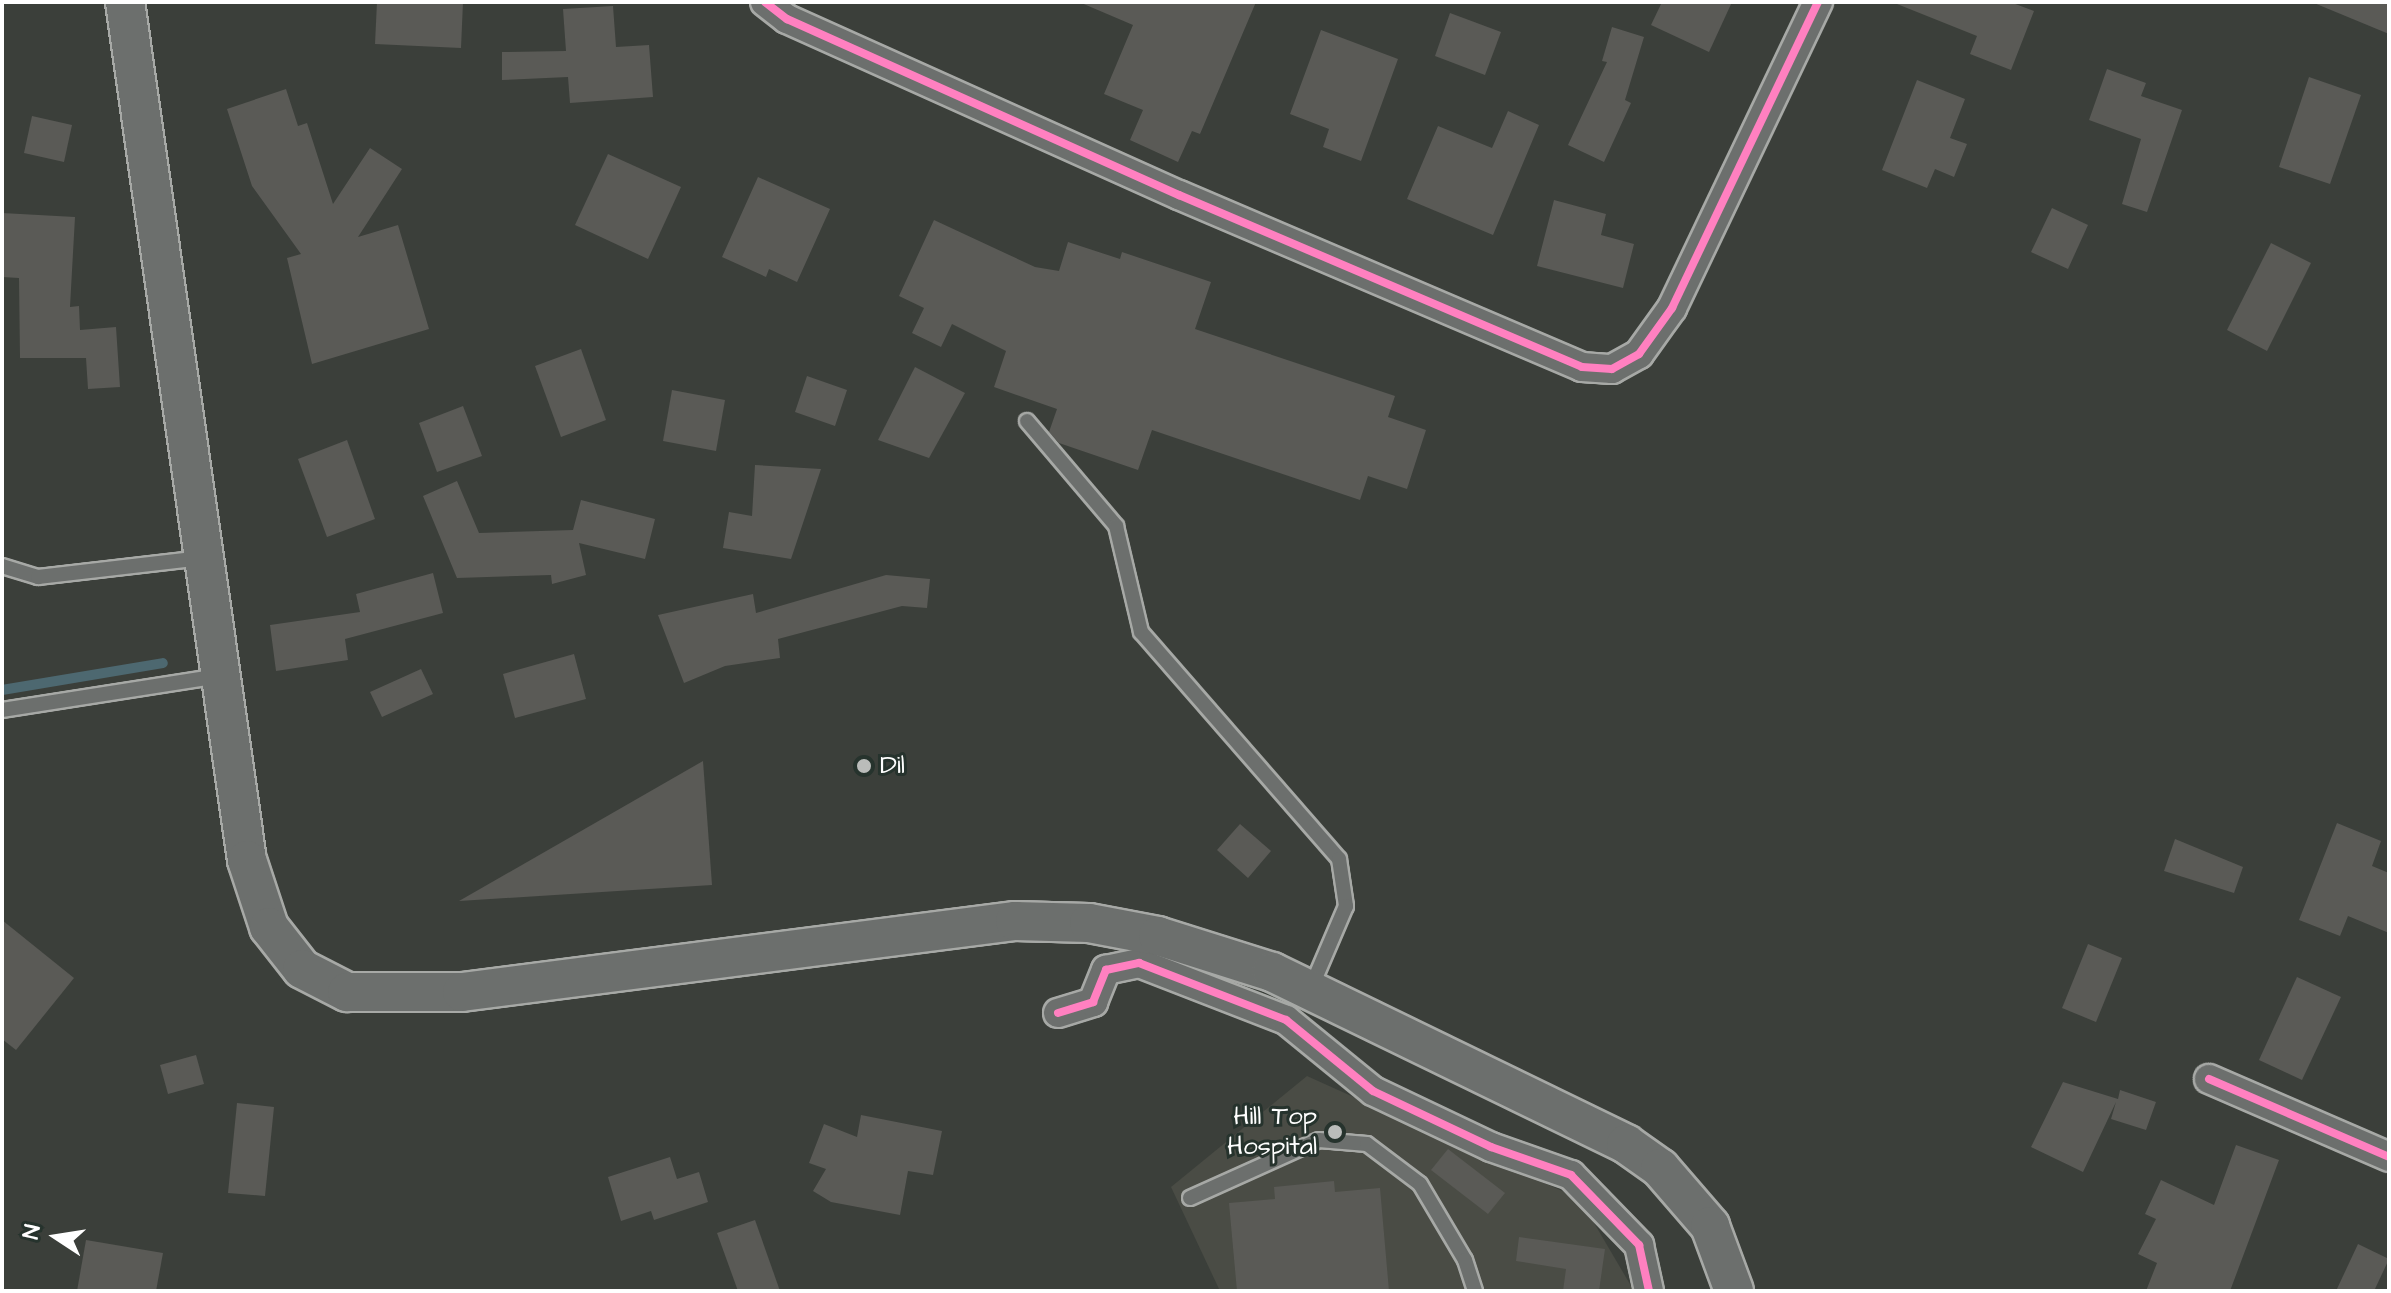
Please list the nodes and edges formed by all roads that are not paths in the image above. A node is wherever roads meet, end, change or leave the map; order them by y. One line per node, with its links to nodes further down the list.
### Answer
1 (125, 2): 5 (main road)
2 (765, 2): 3 (street)
3 (1818, 2)
4 (1027, 421): 9 (lane)
5 (204, 558): 6 (lane); 7 (main road)
6 (2, 566)
7 (220, 676): 8 (lane); 9 (main road)
8 (2, 710)
9 (1309, 990): 16 (main road)
10 (1058, 1013): 15 (street)
11 (2209, 1079): 12 (street)
12 (2389, 1157)
13 (1190, 1198): 14 (lane)
14 (1475, 1291)
15 (1649, 1291)
16 (1734, 1291)

